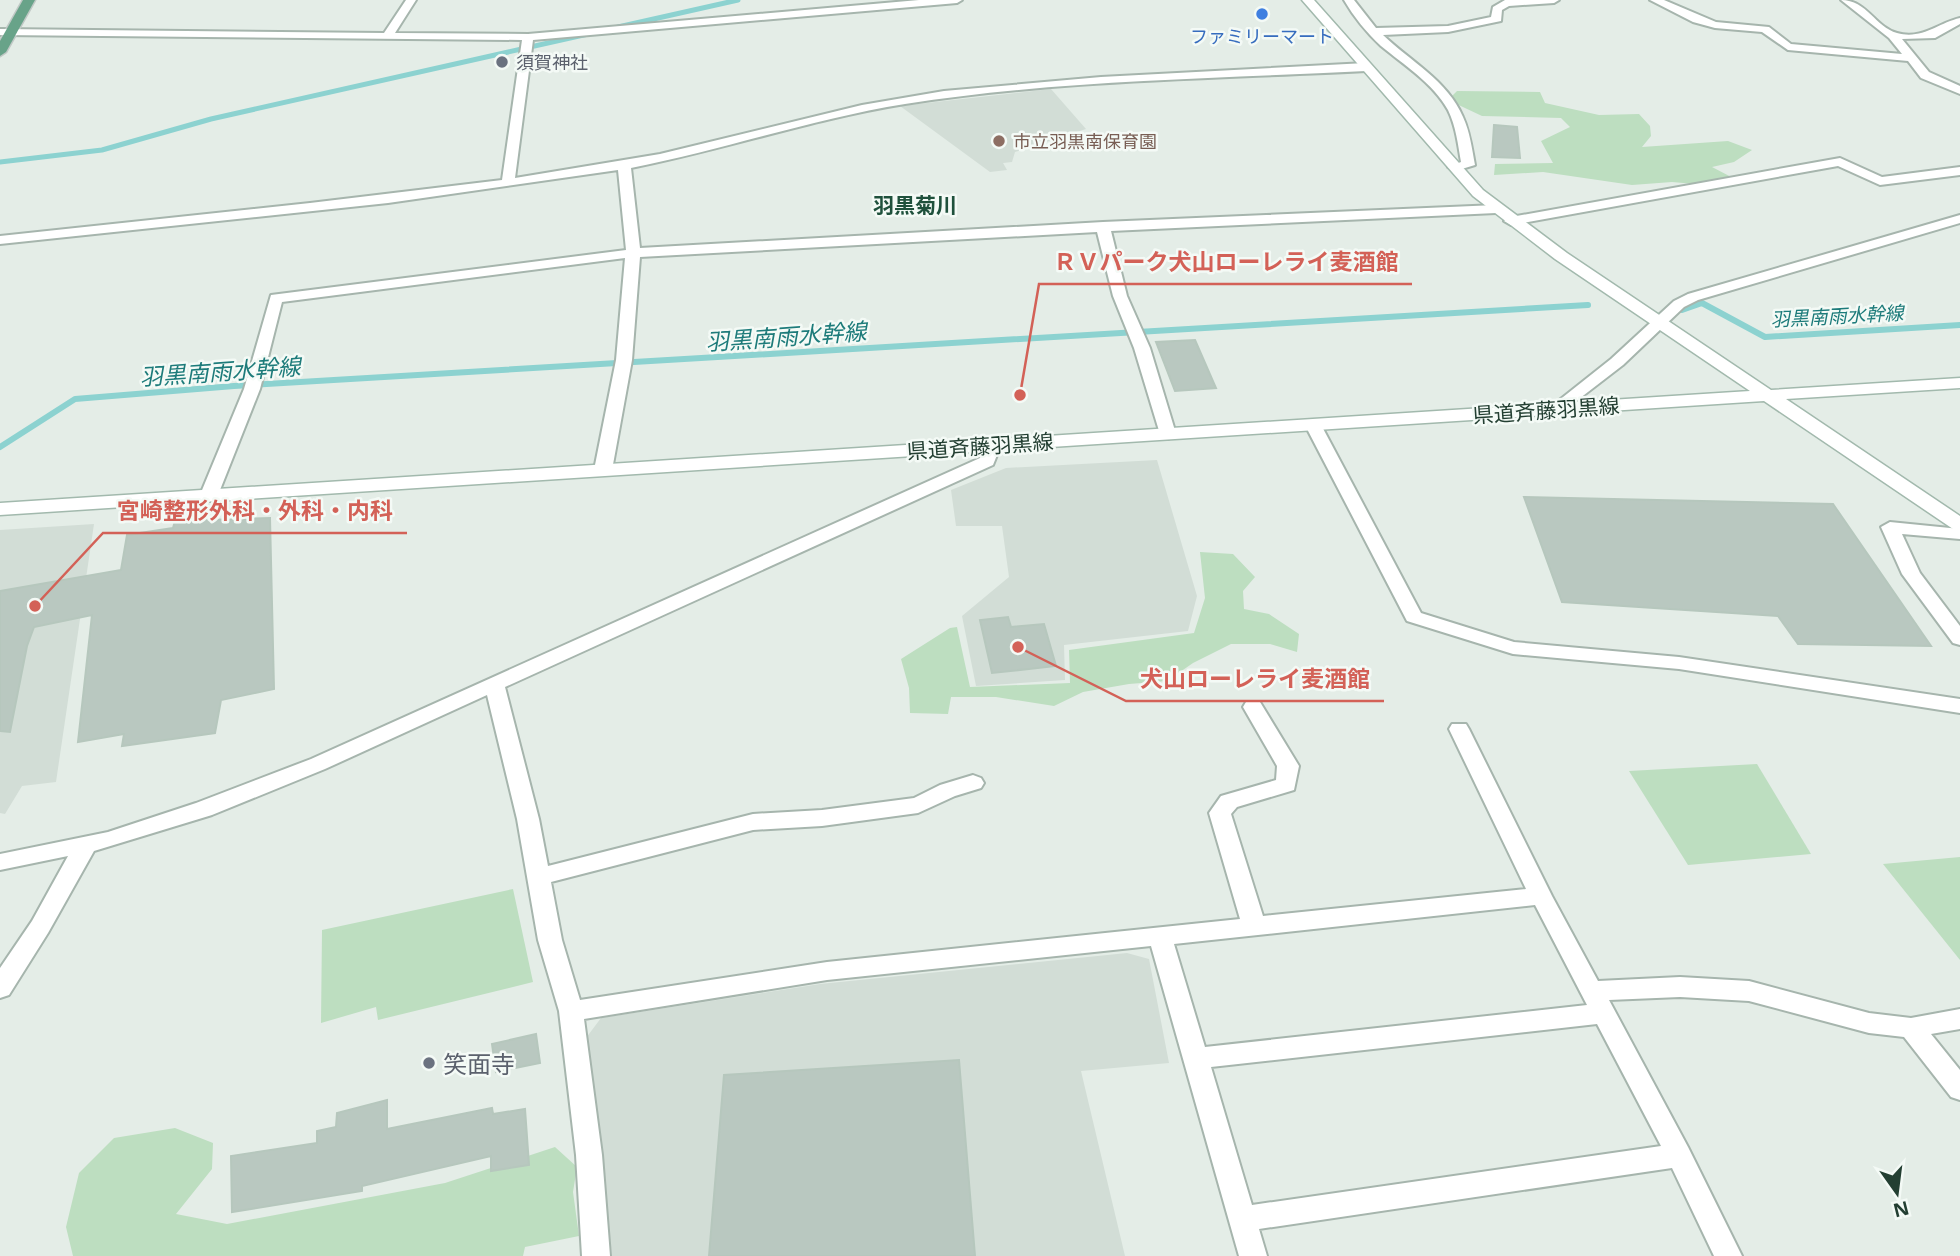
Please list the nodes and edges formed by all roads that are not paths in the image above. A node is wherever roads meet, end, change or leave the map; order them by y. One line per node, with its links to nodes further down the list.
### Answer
1 (29, 0): 10 (main road)
2 (411, 0): 12 (street)
3 (957, 0): 14 (street)
4 (1308, 0): 17 (main road)
5 (1349, 0): 11 (street)
6 (1554, 0): 11 (street)
7 (1655, 0): 16 (street)
8 (1846, 0): 13 (street)
9 (1960, 21): 13 (street)
10 (5, 32): 12 (street); 15 (main road)
11 (1373, 32): 20 (street)
12 (388, 36): 14 (street)
13 (1892, 36): 16 (street)
14 (528, 37): 22 (street)
15 (0, 52)
16 (1909, 58): 18 (street)
17 (1366, 67): 19 (street); 20 (main road)
18 (1960, 90)
19 (624, 165): 22 (street); 28 (street)
20 (1455, 167): 23 (main road)
21 (1960, 170): 24 (street)
22 (508, 183): 27 (street)
23 (1496, 209): 24 (main road); 26 (street)
24 (1511, 220): 29 (main road)
25 (1957, 223): 29 (street)
26 (1103, 226): 28 (street); 30 (street)
27 (0, 240)
28 (633, 253): 37 (street); 38 (street)
29 (1658, 322): 32 (main road); 33 (street)
30 (1135, 332): 35 (street)
31 (1960, 383): 32 (main road, 県道斉藤羽黒線)
32 (1765, 395): 33 (main road, 県道斉藤羽黒線); 40 (main road)
33 (1556, 409): 34 (main road, 県道斉藤羽黒線)
34 (1313, 425): 35 (main road, 県道斉藤羽黒線); 44 (street)
35 (1168, 434): 36 (main road, 県道斉藤羽黒線)
36 (993, 445): 37 (main road, 県道斉藤羽黒線); 43 (street)
37 (603, 470): 38 (main road, 県道斉藤羽黒線)
38 (209, 495): 39 (main road, 県道斉藤羽黒線)
39 (0, 509)
40 (1960, 525)
41 (1960, 534): 42 (street)
42 (1960, 639)
43 (495, 685): 48 (street); 50 (street)
44 (1960, 706)
45 (1253, 707): 52 (street)
46 (1459, 729): 51 (street)
47 (973, 783): 50 (street)
48 (86, 845): 49 (street); 54 (street)
49 (0, 862)
50 (538, 877): 56 (street)
51 (1541, 896): 52 (street); 55 (street)
52 (1254, 925): 53 (street)
53 (1160, 935): 56 (street); 59 (street)
54 (0, 988)
55 (1597, 1002): 58 (street); 59 (street); 61 (street)
56 (571, 1011): 63 (street)
57 (1960, 1019): 58 (street)
58 (1911, 1028): 60 (street)
59 (1195, 1058): 62 (street)
60 (1960, 1089)
61 (1679, 1155): 62 (street); 65 (street)
62 (1242, 1219): 64 (street)
63 (596, 1256)
64 (1253, 1256)
65 (1728, 1256)

